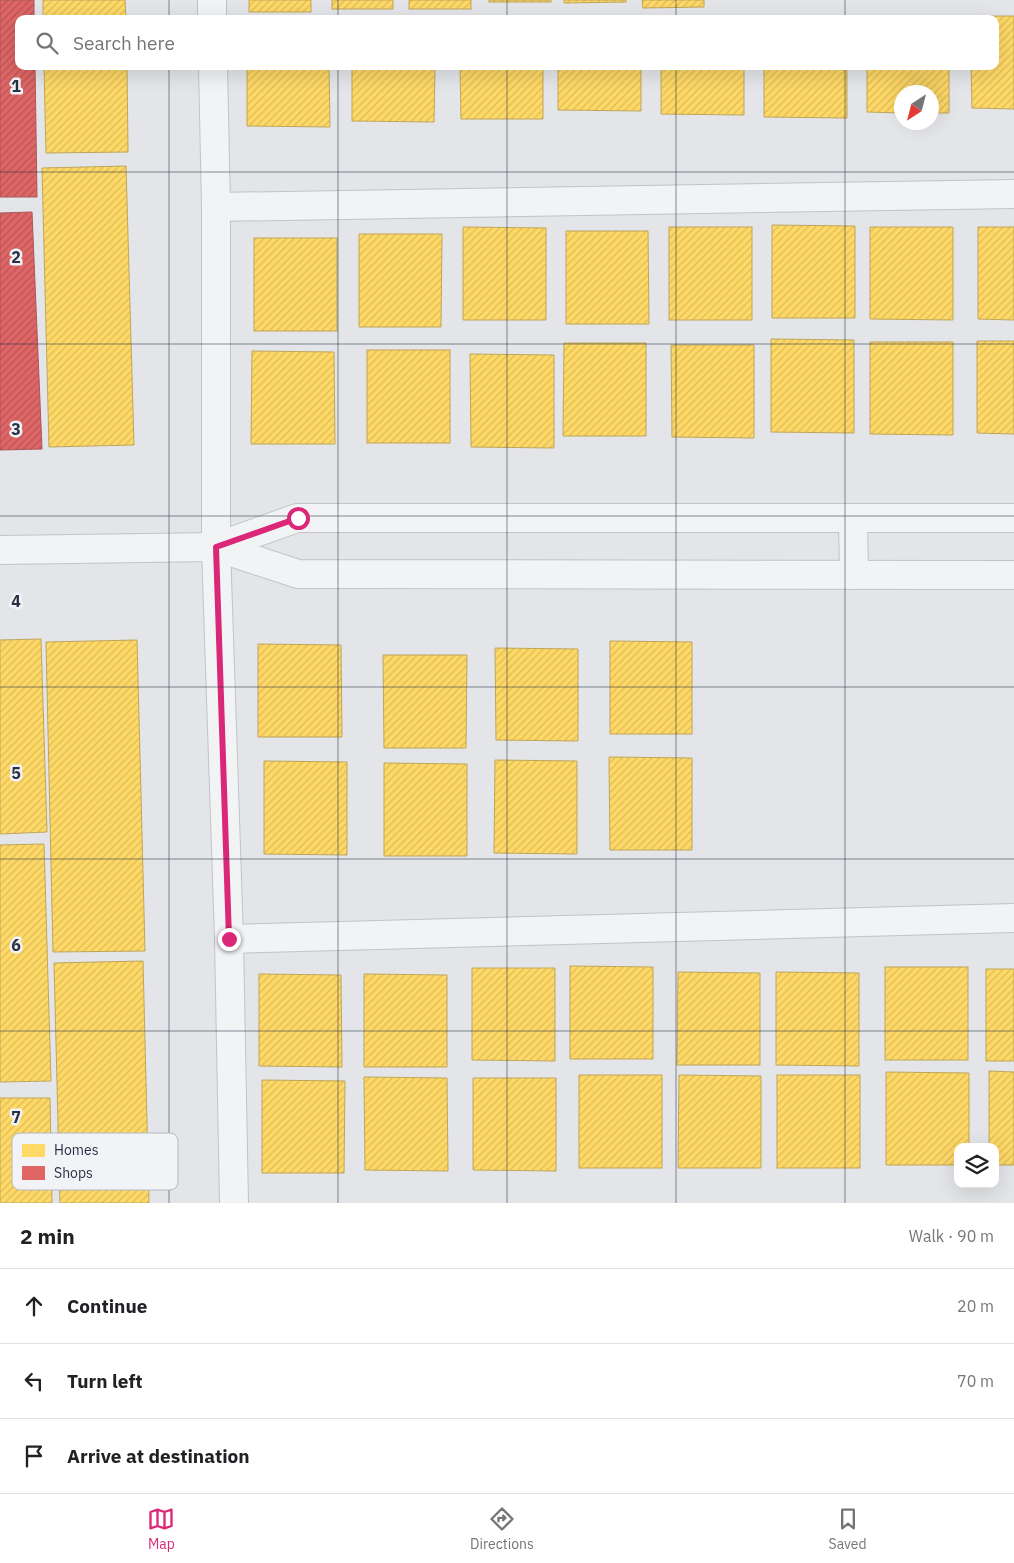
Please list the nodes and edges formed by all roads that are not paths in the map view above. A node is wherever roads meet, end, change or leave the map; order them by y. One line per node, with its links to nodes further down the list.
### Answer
1 (212, 0): 2 (street)
2 (212, 15)
3 (213, 70): 5 (street)
4 (1014, 194): 5 (street)
5 (216, 207): 8 (street)
6 (853, 518): 7 (street); 8 (street); 10 (street)
7 (1014, 518)
8 (216, 547): 9 (street); 10 (street); 13 (street)
9 (0, 550)
10 (854, 575): 11 (street)
11 (1014, 575)
12 (1014, 918): 13 (street)
13 (229, 939): 14 (street)
14 (234, 1203)

